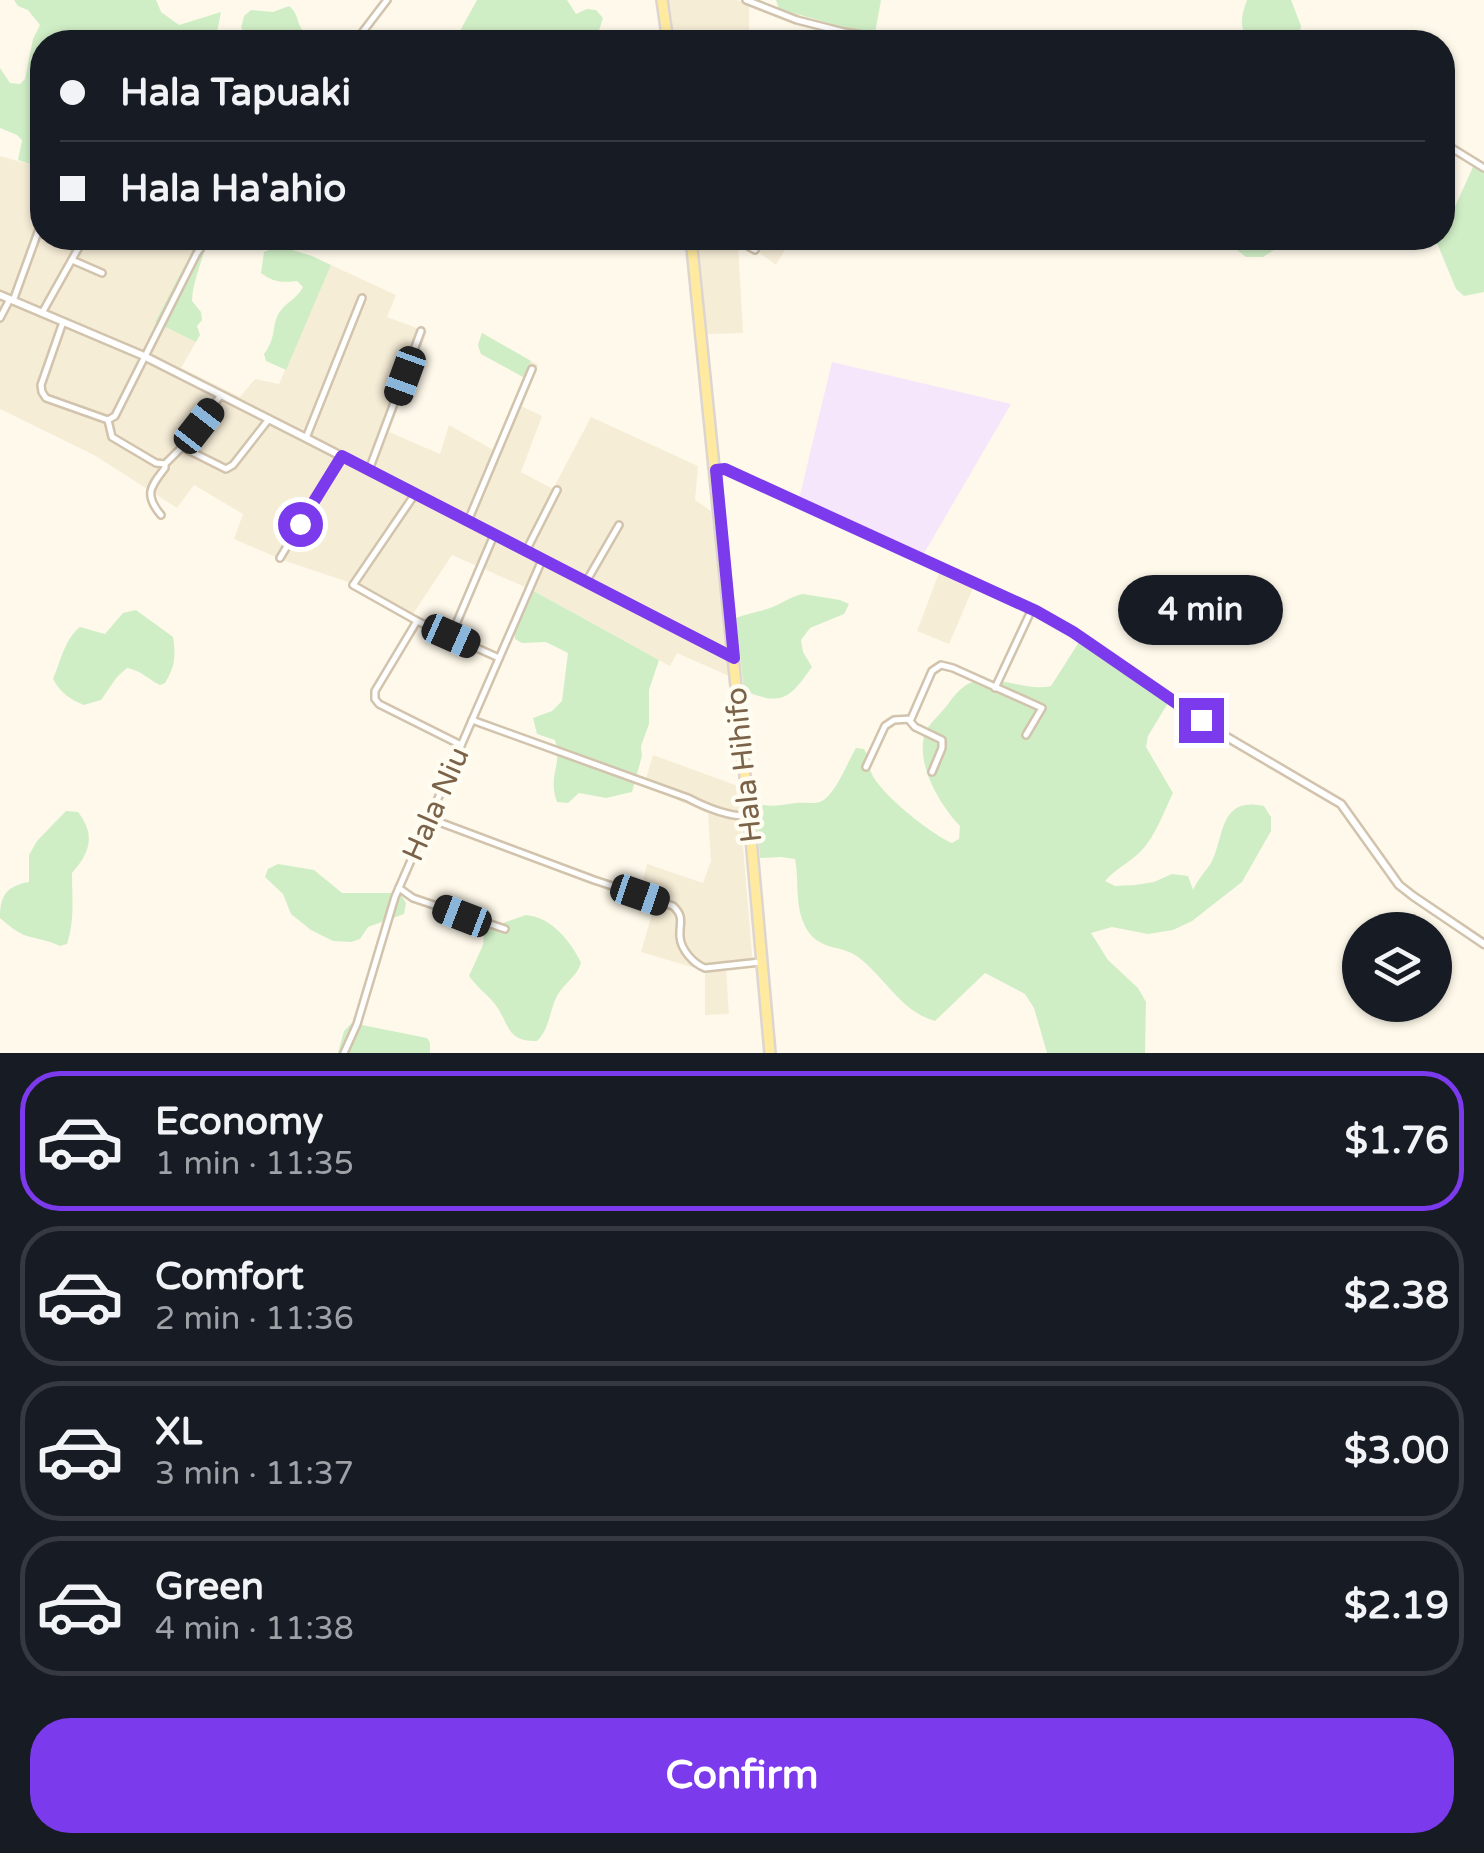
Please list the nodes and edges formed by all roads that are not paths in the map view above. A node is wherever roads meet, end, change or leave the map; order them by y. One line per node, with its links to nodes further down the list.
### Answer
1 (387, 0): 4 (street)
2 (662, 0): 5 (main road)
3 (746, 0): 6 (street)
4 (363, 30)
5 (666, 30)
6 (836, 30)
7 (1455, 150): 8 (street)
8 (1484, 168)
9 (31, 250): 17 (street)
10 (77, 250): 13 (street)
11 (199, 250): 22 (street)
12 (694, 250): 32 (main road, Hala Hihifo)
13 (72, 260): 14 (street); 18 (street)
14 (102, 272)
15 (0, 295): 17 (street)
16 (362, 298): 27 (street)
17 (12, 300): 18 (street); 19 (street)
18 (42, 313): 20 (street)
19 (0, 318)
20 (63, 322): 22 (street); 26 (street)
21 (422, 331): 31 (street)
22 (144, 356): 24 (street); 26 (street)
23 (532, 369): 36 (street)
24 (221, 396): 25 (street); 28 (street)
25 (269, 419): 27 (street); 28 (street)
26 (108, 420): 30 (street)
27 (306, 438): 29 (street)
28 (182, 447): 30 (street)
29 (342, 456): 31 (street); 40 (street)
30 (165, 464): 35 (street)
31 (369, 470): 34 (street)
32 (716, 470): 43 (street); 47 (main road, Hala Hihifo)
33 (557, 490): 39 (street)
34 (414, 494): 36 (street); 44 (street)
35 (162, 515)
36 (468, 521): 38 (street)
37 (618, 525): 42 (street)
38 (494, 534): 39 (street); 45 (street)
39 (526, 551): 41 (street)
40 (280, 558)
41 (542, 560): 42 (street); 46 (street, Hala Niu)
42 (586, 582): 47 (street)
43 (1032, 610): 48 (street); 59 (street)
44 (416, 621): 45 (street); 52 (street)
45 (451, 636): 46 (street)
46 (499, 658): 49 (street, Hala Niu)
47 (734, 658): 55 (main road, Hala Hihifo)
48 (996, 688): 50 (street); 51 (street)
49 (472, 720): 52 (street, Hala Niu); 55 (street)
50 (909, 720): 53 (street); 54 (street)
51 (1026, 735)
52 (462, 744): 56 (street, Hala Niu)
53 (866, 767)
54 (932, 772)
55 (749, 816): 60 (main road, Hala Hihifo)
56 (430, 818): 57 (street, Hala Niu); 60 (street)
57 (398, 888): 58 (street); 61 (street, Hala Niu)
58 (504, 929)
59 (1484, 944)
60 (763, 962): 62 (main road, Hala Hihifo)
61 (344, 1053)
62 (770, 1053)

